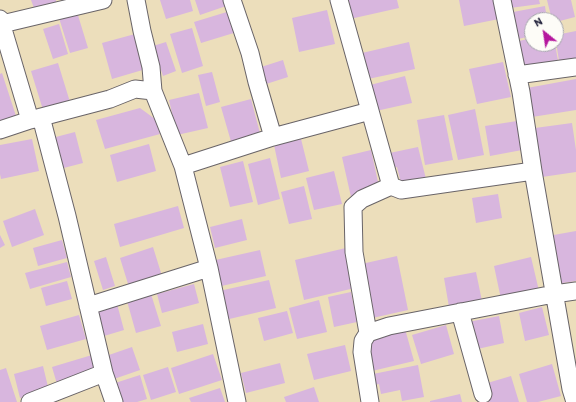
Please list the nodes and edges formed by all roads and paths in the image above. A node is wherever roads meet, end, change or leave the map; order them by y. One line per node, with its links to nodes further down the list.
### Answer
1 (103, 0): 6 (street)
2 (136, 0): 9 (street)
3 (232, 0): 13 (street)
4 (339, 0): 10 (street)
5 (502, 0): 8 (street)
6 (1, 21): 11 (street)
7 (576, 67): 8 (street)
8 (517, 75): 15 (street)
9 (153, 90): 11 (street); 14 (street)
10 (370, 111): 13 (street); 16 (street)
11 (35, 119): 12 (street); 20 (street)
12 (0, 130)
13 (273, 137): 14 (street)
14 (182, 166): 17 (street)
15 (533, 171): 16 (street); 19 (street)
16 (391, 186): 22 (street)
17 (208, 268): 20 (street); 27 (street)
18 (576, 291): 19 (street)
19 (554, 294): 21 (street); 29 (street)
20 (88, 306): 23 (street)
21 (460, 312): 22 (street); 24 (street)
22 (368, 333): 28 (street)
23 (104, 373): 25 (street); 26 (street)
24 (483, 394)
25 (30, 402)
26 (114, 402)
27 (237, 402)
28 (370, 402)
29 (575, 402)

